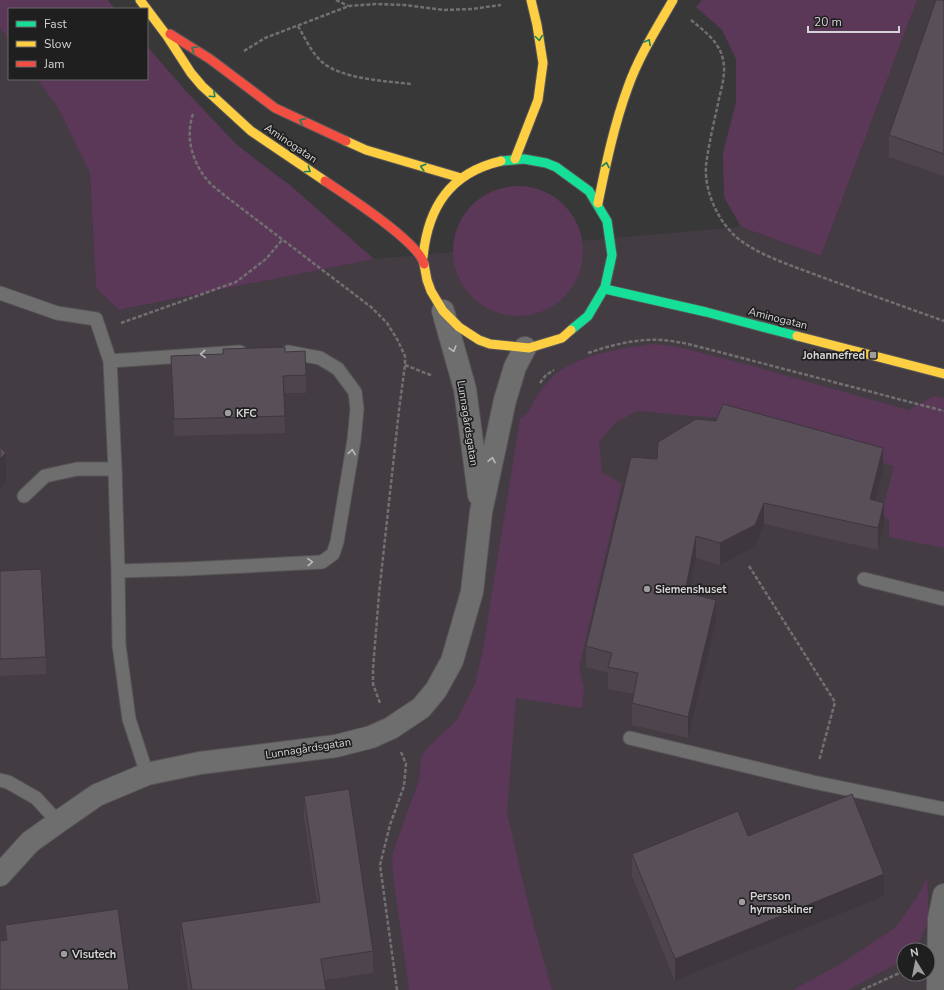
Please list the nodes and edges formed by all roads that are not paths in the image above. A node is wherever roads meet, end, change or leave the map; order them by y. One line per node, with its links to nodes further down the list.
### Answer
1 (140, 0): 4 (main road, Aminogatan)
2 (531, 0): 7 (main road, one-way to 7)
3 (673, 0): 9 (main road, one-way to 3)
4 (146, 8)
5 (148, 10): 6 (main road, Aminogatan)
6 (164, 31): 8 (main road, Aminogatan, one-way to 6); 10 (main road, Aminogatan, one-way to 10)
7 (515, 159): 8 (main road); 9 (main road)
8 (461, 178): 10 (main road)
9 (598, 203): 11 (main road)
10 (423, 257): 13 (main road)
11 (605, 289): 14 (main road); 18 (main road, Aminogatan)
12 (0, 293): 17 (lane)
13 (443, 311): 14 (main road); 21 (street, Lunnagårdsgatan, one-way to 21)
14 (525, 348): 21 (street, Lunnagårdsgatan, one-way to 14)
15 (256, 351): 17 (lane, one-way to 17)
16 (278, 351): 22 (lane, one-way to 16)
17 (110, 361): 19 (lane)
18 (944, 374)
19 (115, 469): 20 (lane); 22 (lane)
20 (24, 496)
21 (482, 512): 26 (street, Lunnagårdsgatan)
22 (118, 571): 26 (lane)
23 (864, 579): 24 (lane)
24 (944, 599)
25 (630, 738): 28 (lane)
26 (147, 774): 29 (street, Lunnagårdsgatan)
27 (0, 780): 29 (lane)
28 (944, 809)
29 (58, 822): 30 (street, Lunnagårdsgatan)
30 (0, 876)
31 (944, 895): 32 (street)
32 (938, 990)

